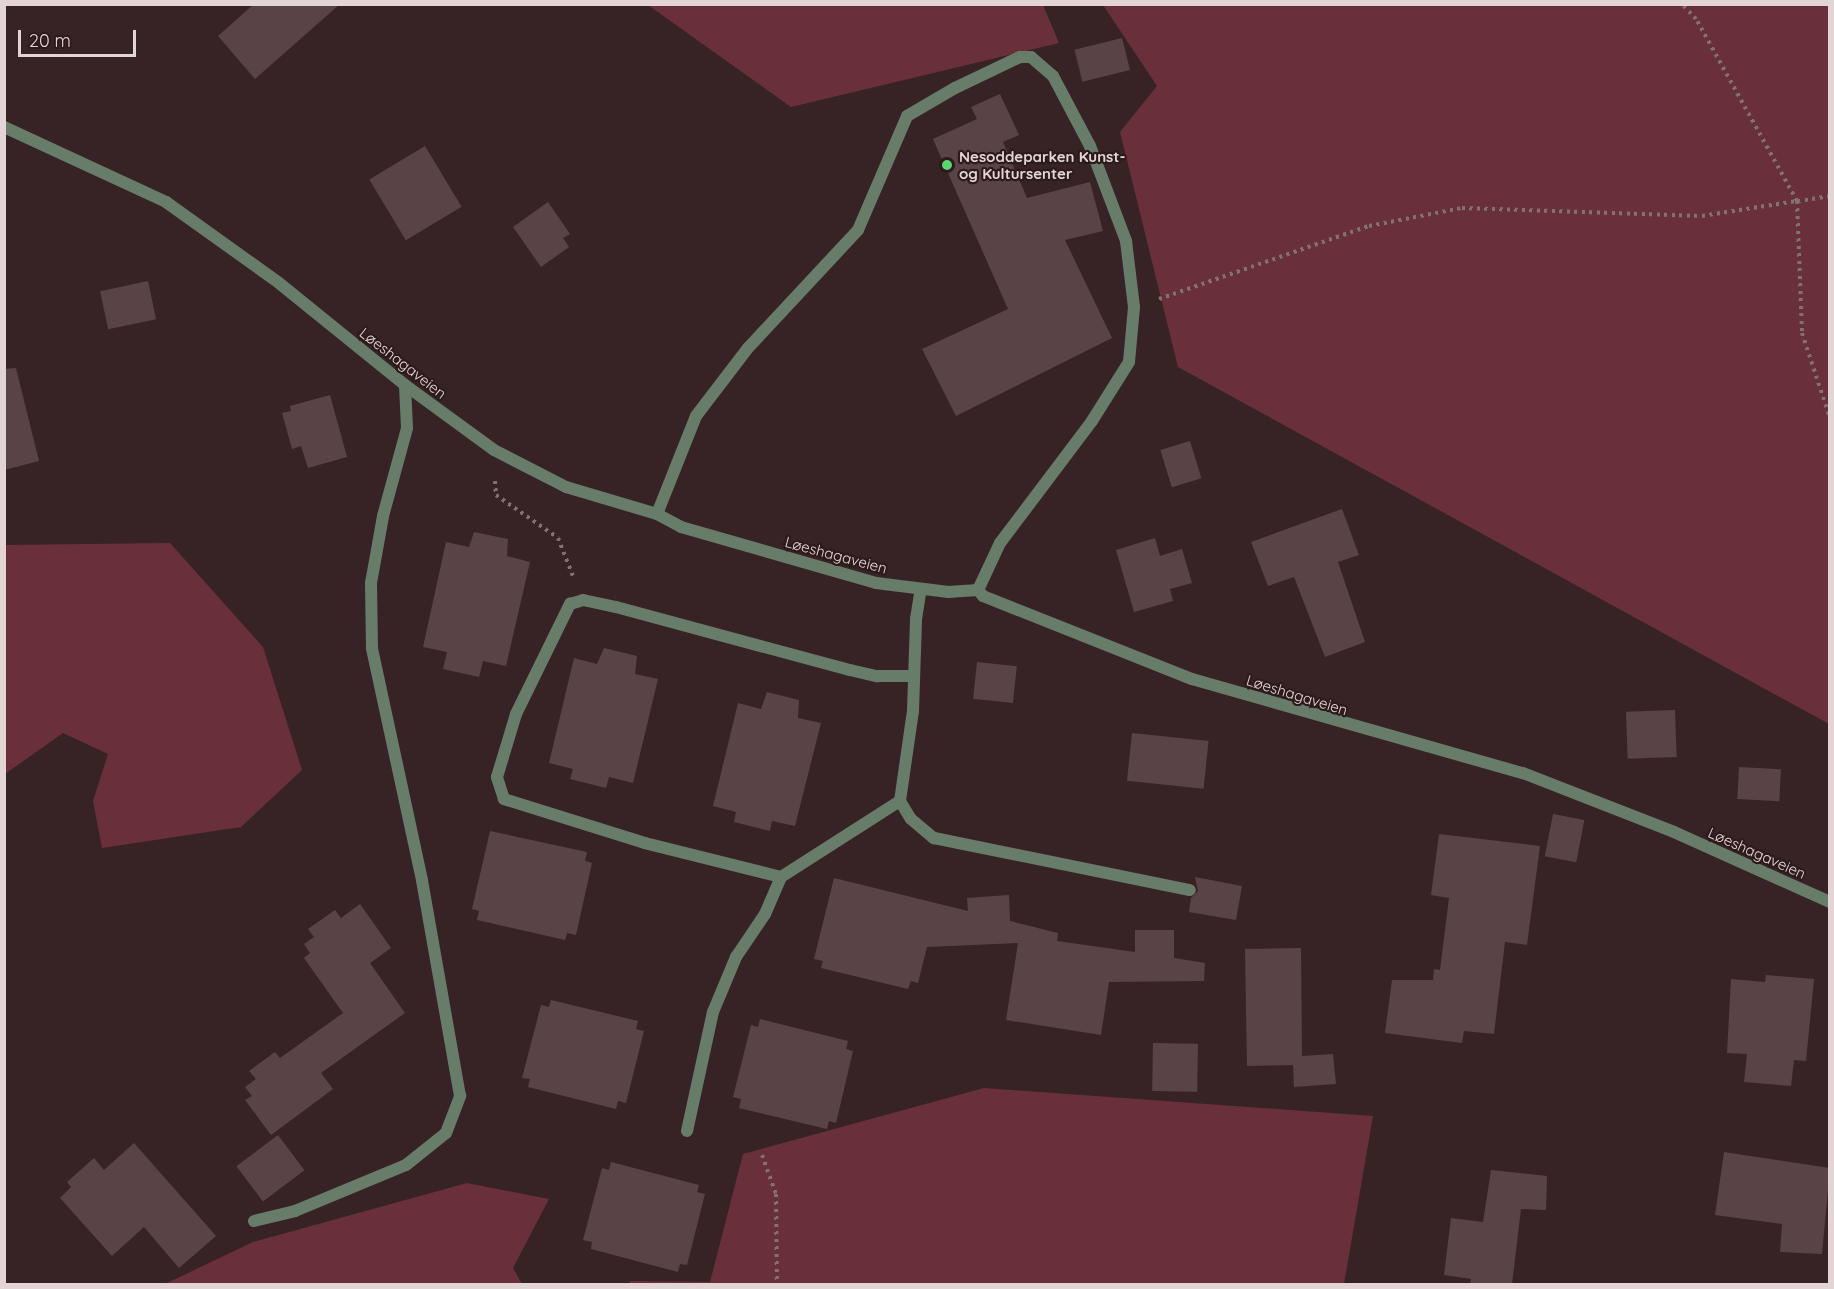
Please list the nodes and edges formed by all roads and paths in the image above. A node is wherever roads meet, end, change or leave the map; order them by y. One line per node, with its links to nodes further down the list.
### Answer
1 (1682, 4): 4 (path)
2 (4, 127): 6 (street, Løeshagaveien)
3 (1830, 196): 4 (path)
4 (1797, 201): 5 (path); 7 (path)
5 (1134, 307): 9 (street); 11 (street)
6 (405, 385): 8 (street, Løeshagaveien); 20 (street)
7 (1830, 418)
8 (494, 450): 9 (street, Løeshagaveien); 12 (path)
9 (657, 514): 10 (street, Løeshagaveien)
10 (921, 589): 11 (street, Løeshagaveien); 13 (street)
11 (978, 590): 17 (street, Løeshagaveien)
12 (583, 600): 13 (street); 15 (street)
13 (914, 676): 14 (street)
14 (900, 801): 15 (street); 16 (street)
15 (781, 877): 18 (street)
16 (1190, 890)
17 (1830, 902)
18 (687, 1131)
19 (762, 1155): 21 (path)
20 (254, 1221)
21 (777, 1284)

